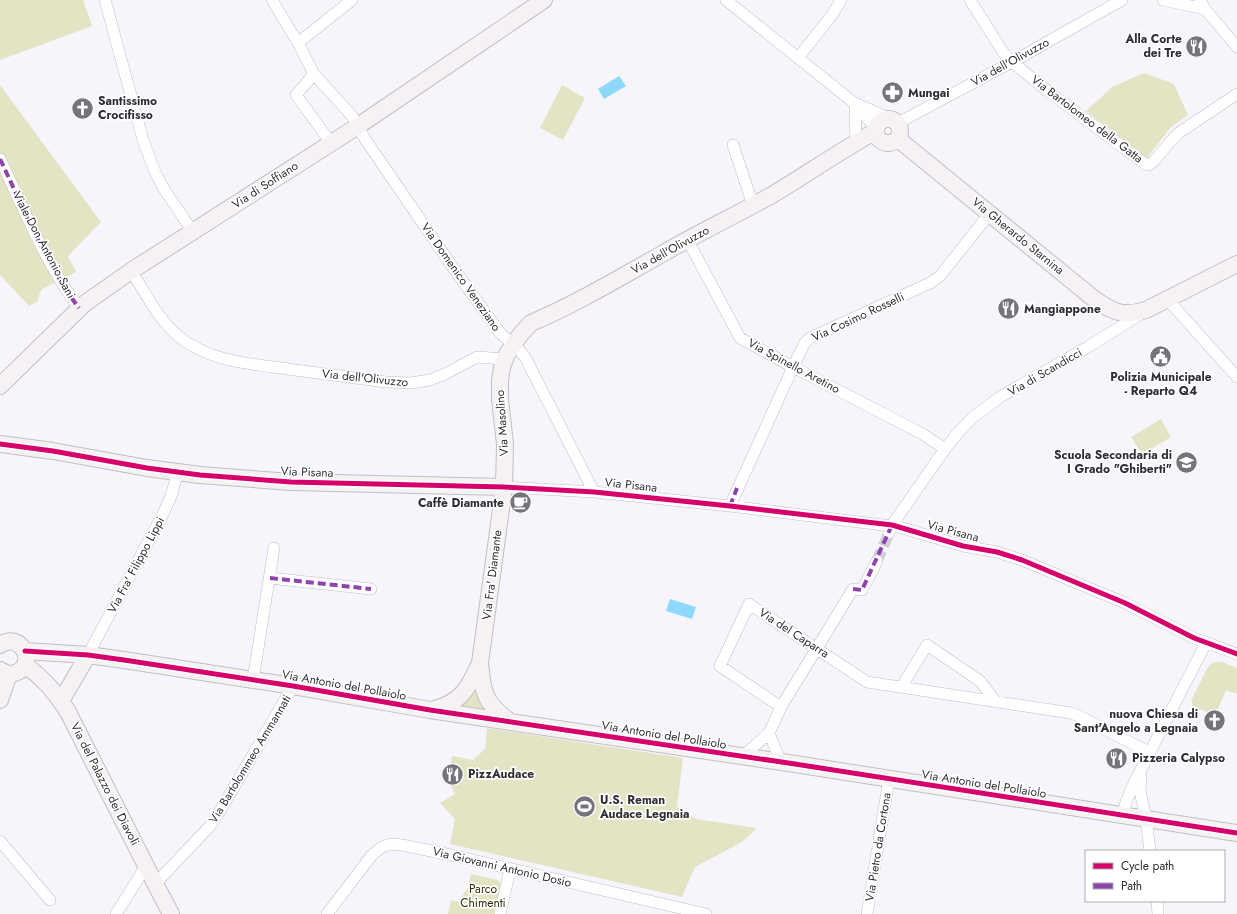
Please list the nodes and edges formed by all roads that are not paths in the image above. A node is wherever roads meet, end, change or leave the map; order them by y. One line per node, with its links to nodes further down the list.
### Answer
1 (105, 0): 27 (street)
2 (272, 0): 11 (street, Via Domenico Veneziano)
3 (352, 0): 11 (street)
4 (544, 0): 18 (street, Via di Soffiano)
5 (726, 0): 13 (street, Via Gherardo Starnina)
6 (841, 0): 13 (street)
7 (970, 0): 14 (street)
8 (1122, 0): 14 (street, Via dell'Olivuzzo)
9 (1163, 0): 10 (street)
10 (1202, 4): 12 (street)
11 (298, 43): 15 (street, Via Domenico Veneziano)
12 (1237, 47)
13 (798, 58): 17 (street, Via Gherardo Starnina)
14 (1012, 62): 16 (street, Via Bartolomeo della Gatta); 19 (street, Via dell'Olivuzzo)
15 (314, 74): 18 (street, Via Domenico Veneziano); 20 (street)
16 (1237, 94)
17 (854, 103): 19 (street, Via Gherardo Starnina); 19 (street, Via Gherardo Starnina); 21 (street)
18 (358, 126): 20 (street, Via di Soffiano); 34 (street, Via Domenico Veneziano)
19 (886, 130): 21 (street, Via dell'Olivuzzo); 24 (street, Via dell'Olivuzzo); 26 (street, Via Gherardo Starnina)
20 (331, 143): 27 (street, Via di Soffiano)
21 (856, 143): 24 (street, Via dell'Olivuzzo)
22 (734, 145): 25 (street)
23 (0, 159): 32 (street, Viale Don Antonio Sani)
24 (815, 169): 25 (street, Via dell'Olivuzzo)
25 (753, 205): 28 (street, Via dell'Olivuzzo)
26 (990, 213): 33 (street, Via Gherardo Starnina); 36 (street, Via Cosimo Rosselli)
27 (193, 232): 30 (street, Via di Soffiano)
28 (687, 240): 34 (street, Via dell'Olivuzzo); 36 (street, Via Spinello Aretino)
29 (1237, 264): 31 (street, Via di Scandicci)
30 (131, 271): 32 (street, Via di Soffiano); 35 (street, Via dell'Olivuzzo)
31 (1167, 299): 33 (street, Via di Scandicci); 37 (street)
32 (78, 308): 38 (street, Via di Soffiano)
33 (1146, 310): 40 (street, Via di Scandicci)
34 (513, 344): 35 (street, Via dell'Olivuzzo); 43 (street, Via Domenico Veneziano)
35 (505, 359): 42 (street, Via Masolino)
36 (793, 367): 40 (street, Via Spinello Aretino); 44 (street, Via Cosimo Rosselli)
37 (1237, 377)
38 (0, 386)
39 (0, 444): 41 (street, Via Pisana)
40 (944, 449): 45 (street, Via di Scandicci)
41 (178, 472): 42 (street, Via Pisana); 54 (street, Via Fra' Filippo Lippi)
42 (504, 487): 43 (street, Via Pisana); 56 (street, Via Fra' Diamante)
43 (594, 492): 44 (street, Via Pisana)
44 (730, 506): 45 (street, Via Pisana)
45 (891, 529): 50 (street, Via Pisana)
46 (274, 548): 48 (street)
47 (877, 561): 52 (street)
48 (270, 578): 49 (street); 58 (street)
49 (371, 589)
50 (1206, 643): 53 (street, Via Pisana); 68 (street)
51 (0, 645): 55 (street)
52 (817, 648): 60 (street, Via del Caparra); 64 (street); 64 (street, Via del Caparra)
53 (1237, 654)
54 (88, 655): 55 (street, Via Antonio del Pollaiolo); 58 (street, Via Antonio del Pollaiolo); 62 (street)
55 (25, 658): 57 (street); 62 (street, Via del Palazzo dei Diavoli)
56 (480, 663): 65 (street, Via Fra' Diamante); 66 (street, Via Fra' Diamante)
57 (5, 672): 61 (street)
58 (253, 680): 59 (street, Via Antonio del Pollaiolo)
59 (293, 686): 65 (street, Via Antonio del Pollaiolo); 80 (street, Via Bartolommeo Ammannati)
60 (902, 686): 63 (street, Via del Caparra); 63 (street)
61 (0, 700)
62 (61, 701): 78 (street, Via del Palazzo dei Diavoli)
63 (996, 702): 68 (street, Via del Caparra)
64 (781, 707): 67 (street)
65 (430, 710): 66 (street, Via Antonio del Pollaiolo)
66 (510, 722): 69 (street, Via Antonio del Pollaiolo)
67 (769, 733): 69 (street); 70 (street)
68 (1149, 752): 71 (street)
69 (742, 757): 70 (street, Via Antonio del Pollaiolo)
70 (781, 762): 72 (street, Via Antonio del Pollaiolo)
71 (1143, 765): 73 (street); 74 (street)
72 (889, 779): 73 (street, Via Antonio del Pollaiolo); 88 (street, Via Pietro da Cortona)
73 (1123, 815): 74 (street, Via Antonio del Pollaiolo)
74 (1146, 819): 75 (street, Via Antonio del Pollaiolo); 77 (street)
75 (1237, 833)
76 (0, 841): 81 (street)
77 (1150, 850)
78 (146, 866): 80 (street, Via del Palazzo dei Diavoli); 83 (street)
79 (510, 870): 85 (street, Via Giovanni Antonio Dosio); 86 (street); 87 (street, Via Giovanni Antonio Dosio)
80 (156, 883): 84 (street, Via del Palazzo dei Diavoli)
81 (50, 900)
82 (1157, 902): 89 (street)
83 (116, 914)
84 (172, 914)
85 (328, 914)
86 (500, 914)
87 (706, 914)
88 (867, 914)
89 (1158, 914)

